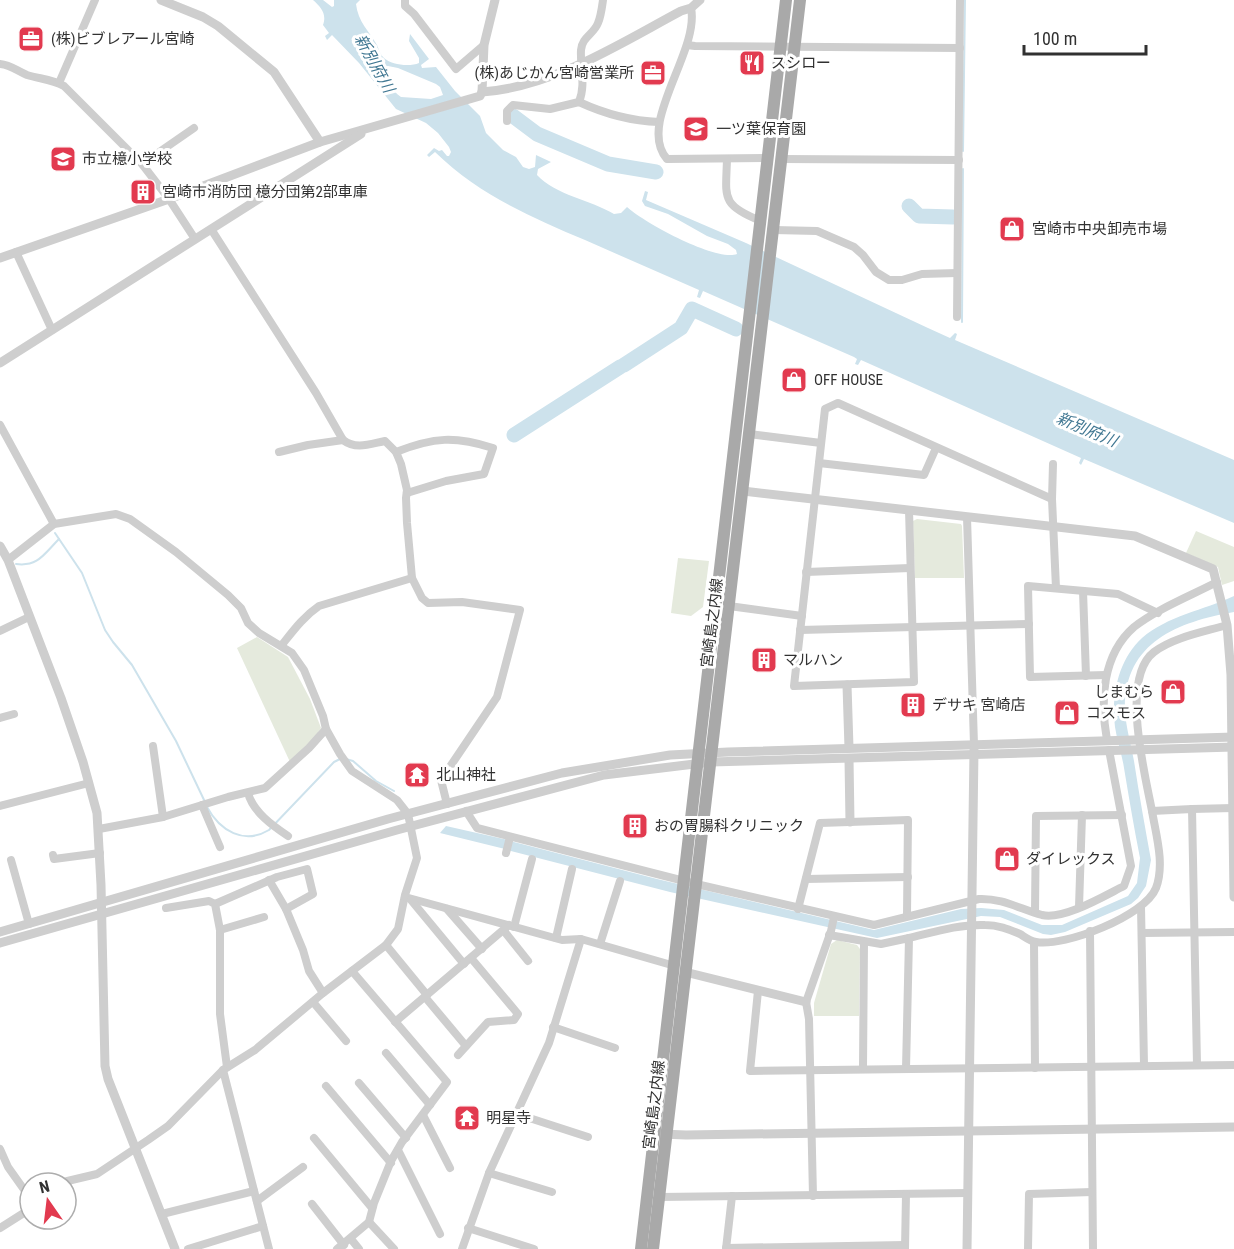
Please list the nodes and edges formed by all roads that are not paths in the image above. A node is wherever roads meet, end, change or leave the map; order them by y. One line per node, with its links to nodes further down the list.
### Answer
1 (94, 0): 18 (street)
2 (161, 0): 25 (street)
3 (405, 0): 11 (street)
4 (495, 0): 11 (street)
5 (603, 0): 16 (street)
6 (699, 0): 10 (street)
7 (786, 0): 13 (main road, 宮崎島之内線)
8 (800, 0): 14 (main road, 宮崎島之内線)
9 (960, 0): 15 (street)
10 (691, 8): 12 (street); 16 (street)
11 (484, 45): 19 (street)
12 (687, 45): 13 (street); 22 (street)
13 (781, 45): 14 (street); 26 (main road, 宮崎島之内線)
14 (795, 46): 15 (street); 28 (main road, 宮崎島之内線)
15 (960, 48): 29 (street)
16 (581, 63): 19 (street); 20 (street)
17 (0, 64): 18 (street)
18 (59, 83): 30 (street)
19 (481, 94): 23 (street)
20 (579, 102): 21 (street); 22 (street)
21 (507, 121)
22 (659, 122): 27 (street)
23 (370, 128): 25 (street); 33 (street)
24 (194, 129): 30 (street)
25 (320, 142): 31 (street)
26 (767, 158): 27 (street); 32 (main road, 宮崎島之内線)
27 (727, 159): 32 (street)
28 (782, 159): 29 (street); 34 (main road, 宮崎島之内線)
29 (959, 160): 38 (street)
30 (142, 164): 31 (street)
31 (169, 199): 35 (street); 36 (street)
32 (761, 220): 92 (main road, 宮崎島之内線)
33 (211, 229): 35 (street); 44 (street)
34 (773, 234): 38 (street); 43 (main road, 宮崎島之内線)
35 (195, 239): 40 (street)
36 (16, 252): 37 (street); 40 (street)
37 (0, 258)
38 (957, 273): 39 (street)
39 (957, 317)
40 (52, 330): 41 (street)
41 (0, 363)
42 (0, 425): 57 (street)
43 (749, 434): 45 (street); 51 (main road, 宮崎島之内線)
44 (343, 440): 47 (street); 48 (street)
45 (822, 443): 46 (street); 49 (street)
46 (936, 448): 49 (street); 54 (street)
47 (279, 452)
48 (396, 452): 52 (street); 52 (street)
49 (819, 463): 53 (street)
50 (1053, 464): 54 (street)
51 (743, 491): 53 (street); 67 (main road, 宮崎島之内線)
52 (407, 493): 63 (street)
53 (815, 499): 55 (street); 62 (street)
54 (1052, 499): 58 (street)
55 (909, 510): 56 (street); 61 (street)
56 (968, 517): 58 (street); 73 (street)
57 (54, 524): 60 (street); 77 (street)
58 (1053, 526): 64 (street); 65 (street)
59 (0, 546): 60 (street)
60 (8, 560): 69 (street)
61 (910, 568): 62 (street); 74 (street)
62 (806, 572): 70 (street)
63 (412, 578): 77 (street); 97 (street)
64 (1216, 582): 68 (street); 71 (street)
65 (1056, 588): 66 (street); 72 (street)
66 (1083, 591): 68 (street); 78 (street)
67 (729, 606): 70 (street); 92 (main road, 宮崎島之内線)
68 (1158, 613): 79 (street)
69 (29, 616): 76 (street); 94 (street)
70 (802, 616): 75 (street)
71 (1226, 621): 80 (street); 85 (street)
72 (1029, 624): 73 (street); 78 (street)
73 (972, 625): 74 (street); 90 (street)
74 (912, 627): 75 (street); 81 (street)
75 (800, 630): 81 (street)
76 (0, 631)
77 (281, 646): 84 (street)
78 (1086, 675): 79 (street)
79 (1106, 675): 87 (street)
80 (1232, 675): 86 (street)
81 (848, 685): 89 (street)
82 (14, 714): 83 (street)
83 (0, 718)
84 (326, 729): 95 (street); 103 (street)
85 (1138, 739): 86 (street); 87 (street); 91 (street)
86 (1233, 742): 91 (street); 99 (street)
87 (1111, 745): 90 (street); 91 (street); 105 (street)
88 (153, 746): 106 (street)
89 (849, 748): 90 (street); 92 (street)
90 (974, 750): 93 (street); 126 (street)
91 (1139, 750): 102 (street)
92 (705, 758): 93 (street); 97 (street); 101 (street); 123 (main road, 宮崎島之内線)
93 (849, 759): 107 (street)
94 (88, 783): 98 (street); 109 (street)
95 (248, 793): 96 (street); 110 (street)
96 (205, 804): 106 (street); 112 (street)
97 (447, 804): 103 (street)
98 (0, 806)
99 (1233, 808): 100 (street); 124 (street)
100 (1192, 809): 102 (street); 146 (street)
101 (466, 811): 108 (street); 111 (street)
102 (1152, 811): 131 (street)
103 (408, 814): 108 (street); 132 (street)
104 (1082, 815): 105 (street); 128 (street); 135 (street)
105 (1122, 815): 128 (street)
106 (163, 817): 109 (street)
107 (850, 822): 119 (street); 120 (street)
108 (410, 826): 125 (street); 132 (street)
109 (99, 829): 113 (street)
110 (288, 836)
111 (510, 837): 114 (street); 123 (street)
112 (220, 847)
113 (100, 853): 115 (street); 132 (street)
114 (506, 853)
115 (53, 855)
116 (532, 859): 141 (street)
117 (11, 860): 140 (street)
118 (572, 869): 149 (street)
119 (908, 877): 120 (street); 136 (street)
120 (806, 879): 134 (street)
121 (269, 880): 127 (street); 133 (street); 133 (street)
122 (620, 881): 155 (street)
123 (690, 888): 134 (street); 161 (main road, 宮崎島之内線)
124 (1234, 897)
125 (408, 898): 130 (street); 156 (street); 160 (street)
126 (972, 902): 135 (street); 136 (street); 139 (street)
127 (215, 904): 129 (street); 142 (street)
128 (1079, 907): 135 (street)
129 (166, 908)
130 (446, 908): 141 (street); 157 (street)
131 (1141, 908): 145 (street); 148 (street)
132 (101, 909): 140 (street); 154 (street); 198 (street)
133 (286, 909): 164 (street)
134 (798, 909): 138 (street)
135 (1035, 911)
136 (908, 915): 138 (street)
137 (264, 917): 142 (street)
138 (834, 917): 144 (street)
139 (972, 922): 150 (street); 153 (street); 181 (street)
140 (29, 924): 143 (street)
141 (509, 928): 149 (street); 157 (street); 159 (street)
142 (220, 930): 183 (street)
143 (0, 932)
144 (830, 932): 152 (street); 167 (street)
145 (1090, 932): 153 (street); 178 (street)
146 (1194, 932): 147 (street); 148 (street); 176 (street)
147 (1234, 932)
148 (1142, 933): 175 (street)
149 (555, 938): 151 (street)
150 (909, 938): 152 (street); 180 (street)
151 (581, 939): 155 (street); 169 (street)
152 (864, 942): 179 (street)
153 (1034, 942): 182 (street)
154 (0, 943)
155 (600, 944): 161 (street)
156 (386, 945): 162 (street); 165 (street)
157 (482, 949): 158 (street)
158 (471, 958): 160 (street); 171 (street)
159 (528, 961)
160 (464, 964): 165 (street)
161 (680, 969): 163 (street); 193 (main road, 宮崎島之内線)
162 (352, 971): 164 (street); 168 (street)
163 (758, 991): 167 (street); 184 (street)
164 (323, 993): 166 (street)
165 (426, 996): 168 (street); 171 (street)
166 (313, 1002): 170 (street); 183 (street)
167 (806, 1002): 184 (street)
168 (395, 1022): 187 (street)
169 (553, 1027): 172 (street); 188 (street)
170 (346, 1041)
171 (466, 1046): 174 (street)
172 (615, 1048)
173 (386, 1053): 187 (street)
174 (458, 1055)
175 (1144, 1065): 176 (street); 178 (street)
176 (1197, 1065): 177 (street)
177 (1234, 1065)
178 (1092, 1067): 182 (street); 191 (street)
179 (863, 1068): 180 (street); 184 (street)
180 (906, 1068): 181 (street)
181 (969, 1068): 182 (street); 192 (street)
182 (1035, 1068)
183 (225, 1069): 198 (street); 207 (street)
184 (810, 1071): 194 (street)
185 (359, 1083): 197 (street)
186 (326, 1086): 201 (street)
187 (430, 1105): 189 (street)
188 (517, 1113): 195 (street); 204 (street)
189 (423, 1115): 197 (street); 203 (street)
190 (1234, 1127): 191 (street)
191 (1091, 1130): 192 (street); 209 (street)
192 (969, 1131): 194 (street); 210 (street)
193 (660, 1134): 194 (street); 214 (main road, 宮崎島之内線); 236 (main road, 宮崎島之内線)
194 (810, 1134): 213 (street)
195 (588, 1137)
196 (314, 1138): 217 (street)
197 (406, 1138): 200 (street)
198 (136, 1148): 205 (street); 218 (street)
199 (0, 1149): 206 (street)
200 (398, 1150): 201 (street); 224 (street)
201 (391, 1163): 217 (street)
202 (303, 1167): 215 (street)
203 (450, 1167)
204 (489, 1173): 208 (street); 223 (street)
205 (78, 1178)
206 (18, 1181)
207 (254, 1191): 215 (street); 218 (street)
208 (552, 1192)
209 (1092, 1192): 239 (street); 240 (street)
210 (968, 1193): 211 (street); 238 (street)
211 (906, 1194): 213 (street); 227 (street)
212 (732, 1196): 213 (street); 214 (street); 228 (street)
213 (813, 1196)
214 (659, 1197): 237 (main road, 宮崎島之内線)
215 (257, 1201): 221 (street)
216 (312, 1204): 226 (street)
217 (372, 1208): 220 (street)
218 (162, 1214): 229 (street)
219 (18, 1217): 222 (street)
220 (369, 1222): 225 (street); 233 (street)
221 (263, 1226): 230 (street); 231 (street)
222 (0, 1228)
223 (468, 1228): 234 (street); 235 (street)
224 (440, 1234)
225 (351, 1239): 226 (street); 232 (street)
226 (340, 1247)
227 (905, 1247): 228 (street)
228 (726, 1248)
229 (175, 1249)
230 (188, 1249)
231 (269, 1249)
232 (359, 1249)
233 (394, 1249)
234 (462, 1249)
235 (534, 1249)
236 (641, 1249)
237 (653, 1249)
238 (967, 1249)
239 (1028, 1249)
240 (1093, 1249)

